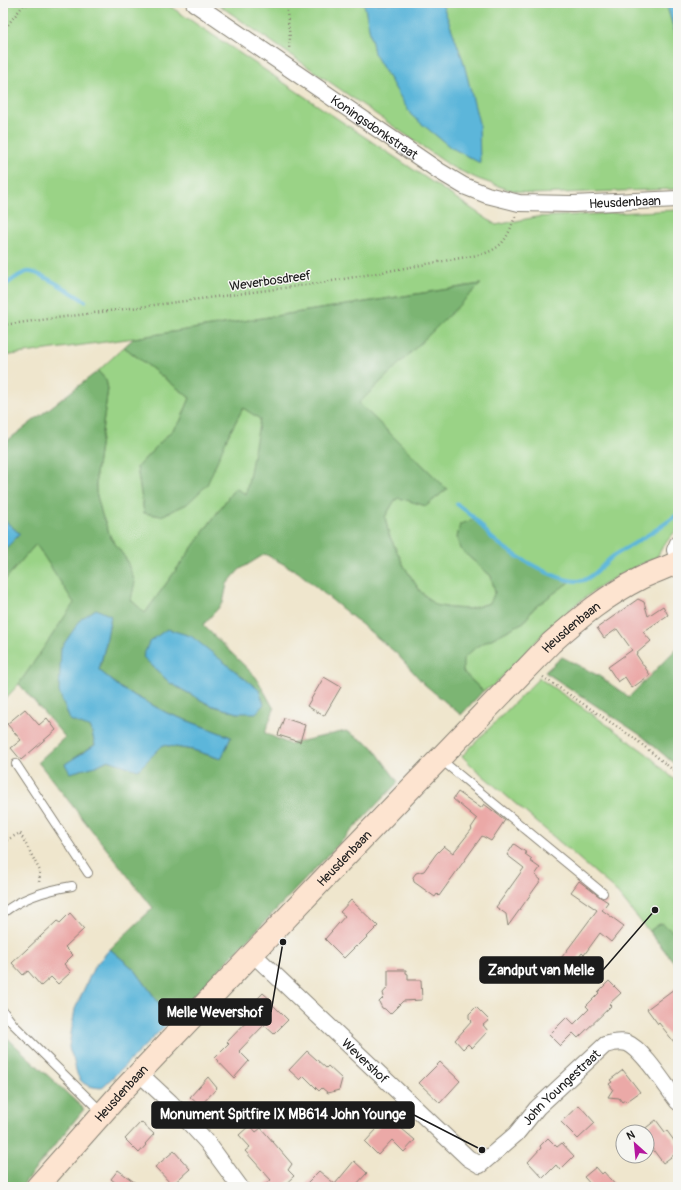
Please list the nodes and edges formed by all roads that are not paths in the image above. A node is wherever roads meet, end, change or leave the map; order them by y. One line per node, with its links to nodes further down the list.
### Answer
1 (194, 3): 3 (street, Koningsdonkstraat)
2 (678, 199): 3 (street, Heusdenbaan)
3 (573, 204)
4 (678, 543): 5 (street, Heusdenbaan)
5 (678, 561): 6 (main road, Heusdenbaan)
6 (439, 758): 10 (lane); 12 (main road, Heusdenbaan)
7 (16, 764): 8 (lane)
8 (88, 873)
9 (72, 886): 11 (lane)
10 (603, 893)
11 (3, 913)
12 (253, 954): 14 (main road, Heusdenbaan); 17 (street, Wevershof)
13 (3, 1012): 16 (lane)
14 (140, 1074): 16 (main road, Heusdenbaan); 19 (street)
15 (678, 1102): 17 (street, John Youngestraat)
16 (103, 1112): 18 (main road, Heusdenbaan)
17 (480, 1165)
18 (37, 1187)
19 (240, 1187)

